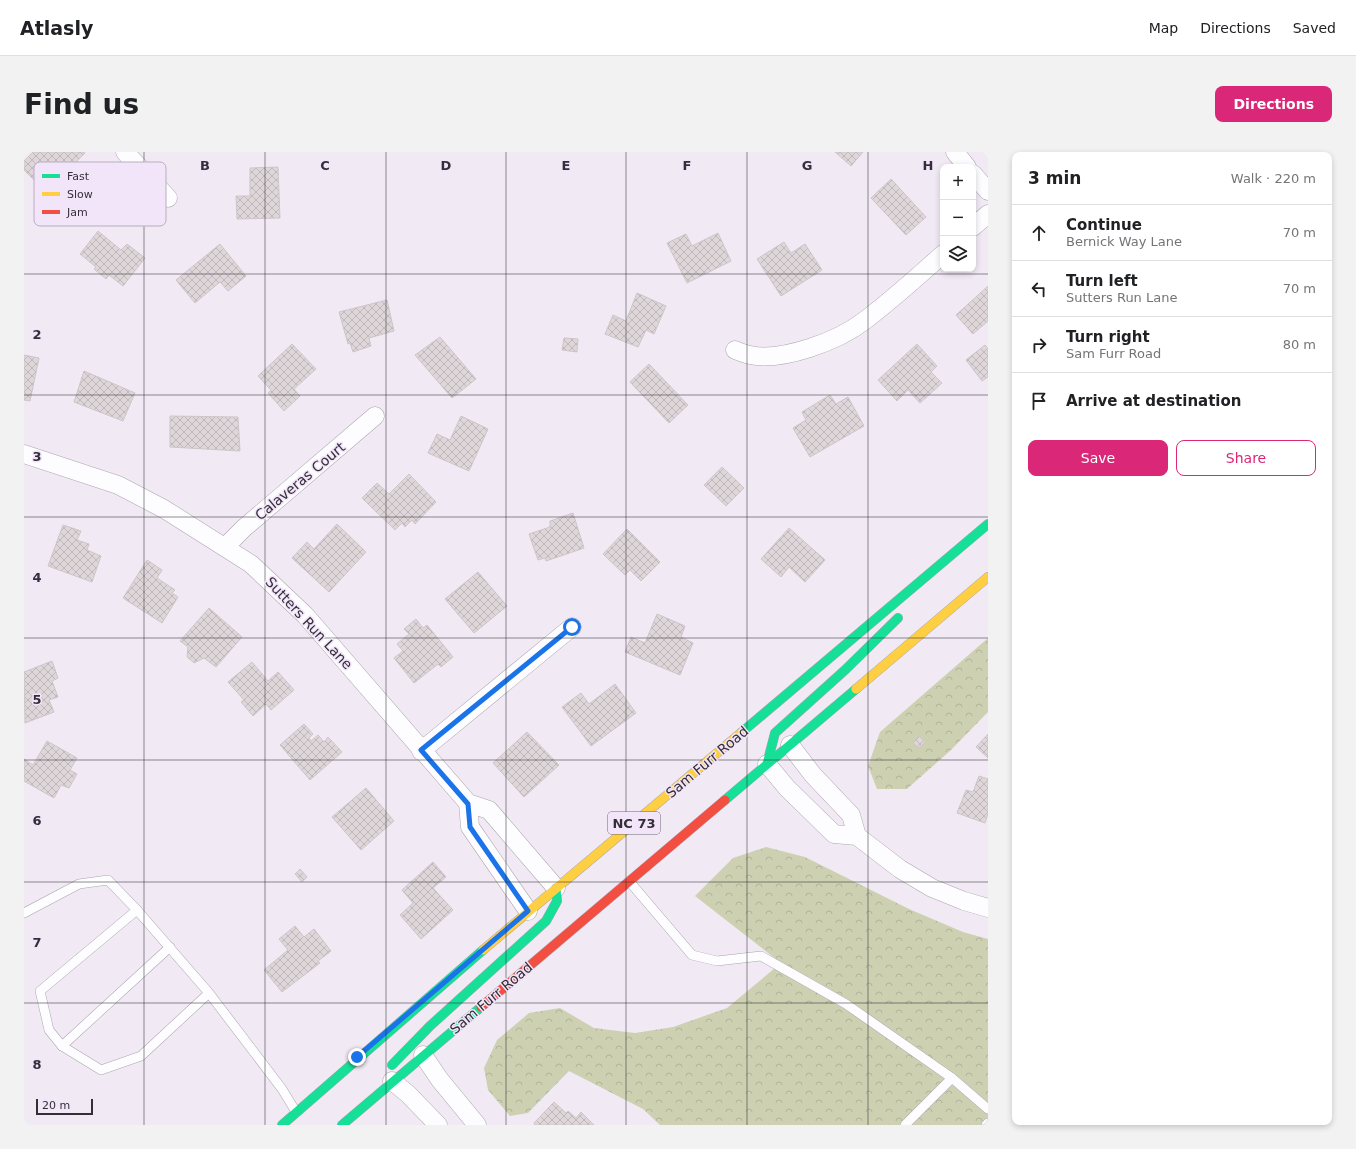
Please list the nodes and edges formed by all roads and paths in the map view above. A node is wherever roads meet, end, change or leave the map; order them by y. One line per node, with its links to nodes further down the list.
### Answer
1 (125, 152): 3 (street)
2 (955, 152): 4 (street)
3 (134, 162)
4 (965, 164)
5 (976, 177): 6 (street)
6 (988, 191)
7 (988, 214): 8 (street)
8 (976, 224)
9 (940, 257): 10 (street)
10 (735, 350)
11 (375, 416): 15 (street, Calaveras Court)
12 (24, 454): 15 (street, Sutters Run Lane)
13 (988, 524): 26 (main road, Sam Furr Road / NC 73)
14 (988, 528): 17 (main road)
15 (225, 547): 21 (street, Sutters Run Lane)
16 (988, 577): 20 (main road, Sam Furr Road / NC 73)
17 (928, 588)
18 (906, 610): 22 (main road)
19 (572, 627): 21 (street)
20 (790, 745): 22 (main road, Sam Furr Road / NC 73); 24 (street)
21 (421, 750): 23 (street, Sutters Run Lane)
22 (767, 764): 24 (street); 25 (main road, Sam Furr Road / NC 73)
23 (468, 804): 26 (street); 29 (street)
24 (857, 836): 27 (street)
25 (629, 881): 34 (main road, Sam Furr Road / NC 73); 36 (lane)
26 (556, 888): 29 (main road, Sam Furr Road / NC 73); 35 (main road)
27 (988, 908)
28 (137, 910): 30 (lane); 31 (lane); 33 (lane)
29 (528, 911): 39 (main road, Sam Furr Road / NC 73)
30 (24, 913)
31 (170, 947): 32 (lane); 33 (lane)
32 (209, 993): 33 (lane); 39 (lane)
33 (62, 1046)
34 (423, 1055): 35 (main road, Sam Furr Road / NC 73); 44 (street)
35 (390, 1076): 42 (main road, Sam Furr Road / NC 73); 43 (street)
36 (952, 1078): 38 (lane); 45 (lane)
37 (366, 1092): 41 (main road)
38 (988, 1109)
39 (296, 1112): 40 (main road, Sam Furr Road / NC 73)
40 (282, 1125)
41 (334, 1125)
42 (342, 1125)
43 (438, 1125)
44 (477, 1125)
45 (904, 1125)

